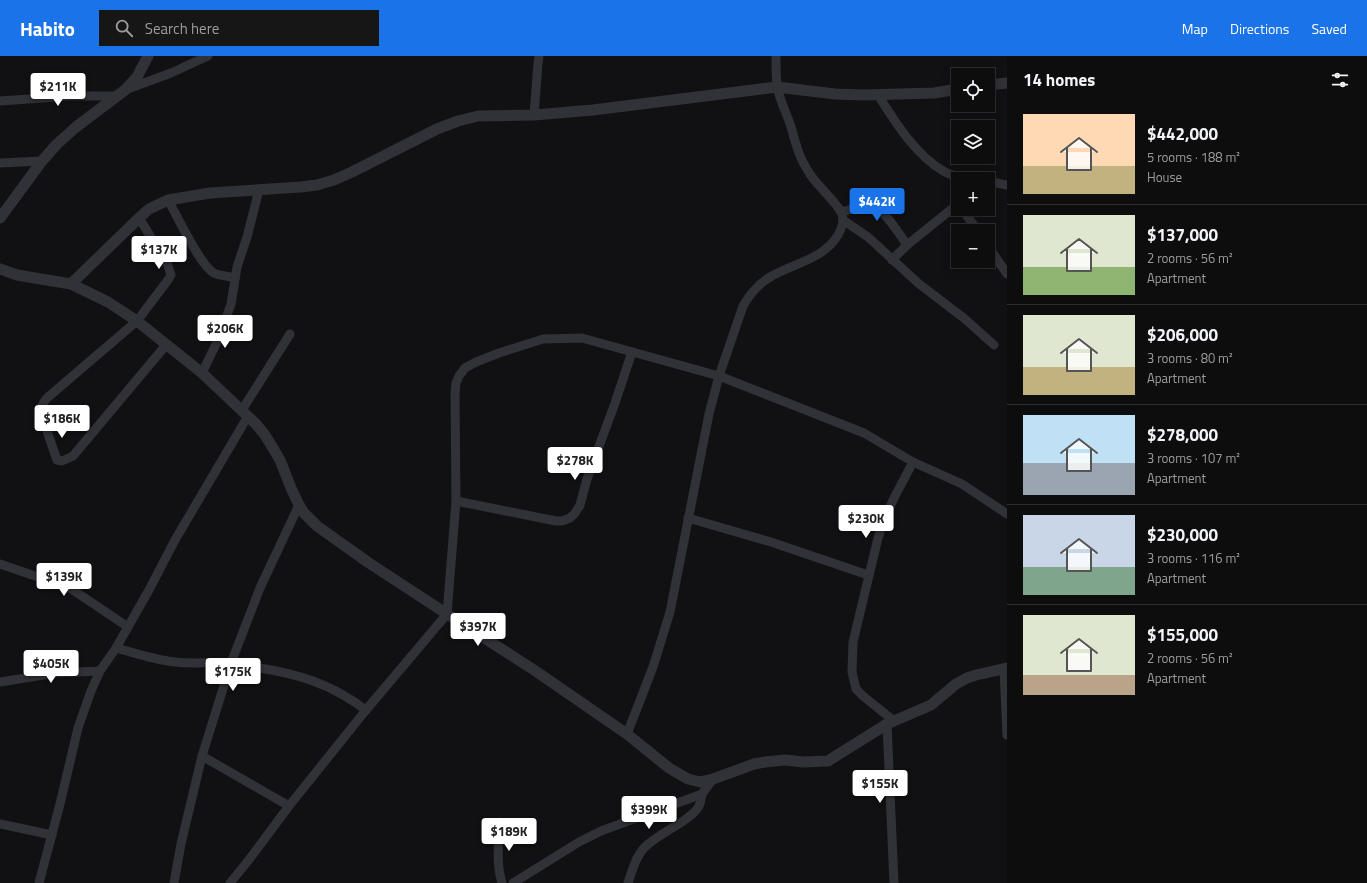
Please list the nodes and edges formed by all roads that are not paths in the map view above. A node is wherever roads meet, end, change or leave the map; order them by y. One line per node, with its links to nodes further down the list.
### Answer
1 (148, 56): 9 (street)
2 (208, 56): 9 (street)
3 (539, 56): 12 (street)
4 (776, 56): 7 (street)
5 (1007, 83): 6 (street)
6 (995, 84)
7 (777, 87): 10 (street); 12 (street); 21 (street)
8 (951, 91): 10 (street)
9 (121, 94): 11 (street); 13 (street)
10 (878, 95): 15 (street)
11 (0, 101)
12 (534, 115): 18 (street)
13 (42, 161): 14 (street); 22 (street)
14 (0, 163)
15 (951, 174)
16 (995, 182): 17 (street)
17 (1007, 185)
18 (259, 190): 19 (street); 31 (street)
19 (168, 200): 23 (street); 31 (street)
20 (951, 210): 24 (street)
21 (842, 216): 24 (street); 26 (street); 39 (street)
22 (0, 218)
23 (139, 218): 32 (street); 33 (street)
24 (907, 245): 26 (street)
25 (995, 256): 28 (street)
26 (892, 260): 36 (street)
27 (0, 269): 29 (street)
28 (1007, 274)
29 (17, 275): 30 (street); 32 (street)
30 (0, 277)
31 (236, 278): 38 (street)
32 (71, 284): 33 (street)
33 (137, 321): 35 (street); 35 (street)
34 (290, 334): 40 (street)
35 (166, 345): 38 (street)
36 (994, 345)
37 (632, 352): 39 (street); 42 (street); 42 (street)
38 (202, 373): 40 (street)
39 (719, 376): 41 (street); 45 (street)
40 (245, 413): 43 (street); 49 (street)
41 (914, 462): 44 (street); 47 (street)
42 (456, 501): 48 (street)
43 (299, 505): 48 (street); 51 (street)
44 (1007, 514)
45 (688, 518): 47 (street); 57 (street)
46 (0, 564): 49 (street)
47 (868, 575): 56 (street)
48 (447, 614): 55 (street); 57 (street)
49 (128, 627): 50 (street)
50 (116, 648): 51 (street); 53 (street)
51 (231, 663): 55 (street); 59 (street)
52 (1006, 669): 56 (street); 58 (street)
53 (100, 671): 54 (street); 65 (street)
54 (0, 682)
55 (366, 710): 62 (street)
56 (891, 722): 60 (street); 72 (street)
57 (628, 734): 60 (street)
58 (1007, 735)
59 (202, 756): 62 (street); 67 (street)
60 (713, 779): 61 (street)
61 (702, 794): 70 (street); 71 (street)
62 (289, 806): 68 (street)
63 (501, 822): 69 (street)
64 (0, 824): 65 (street)
65 (52, 835): 66 (street)
66 (39, 883)
67 (174, 883)
68 (230, 883)
69 (502, 883)
70 (513, 883)
71 (628, 883)
72 (894, 883)

